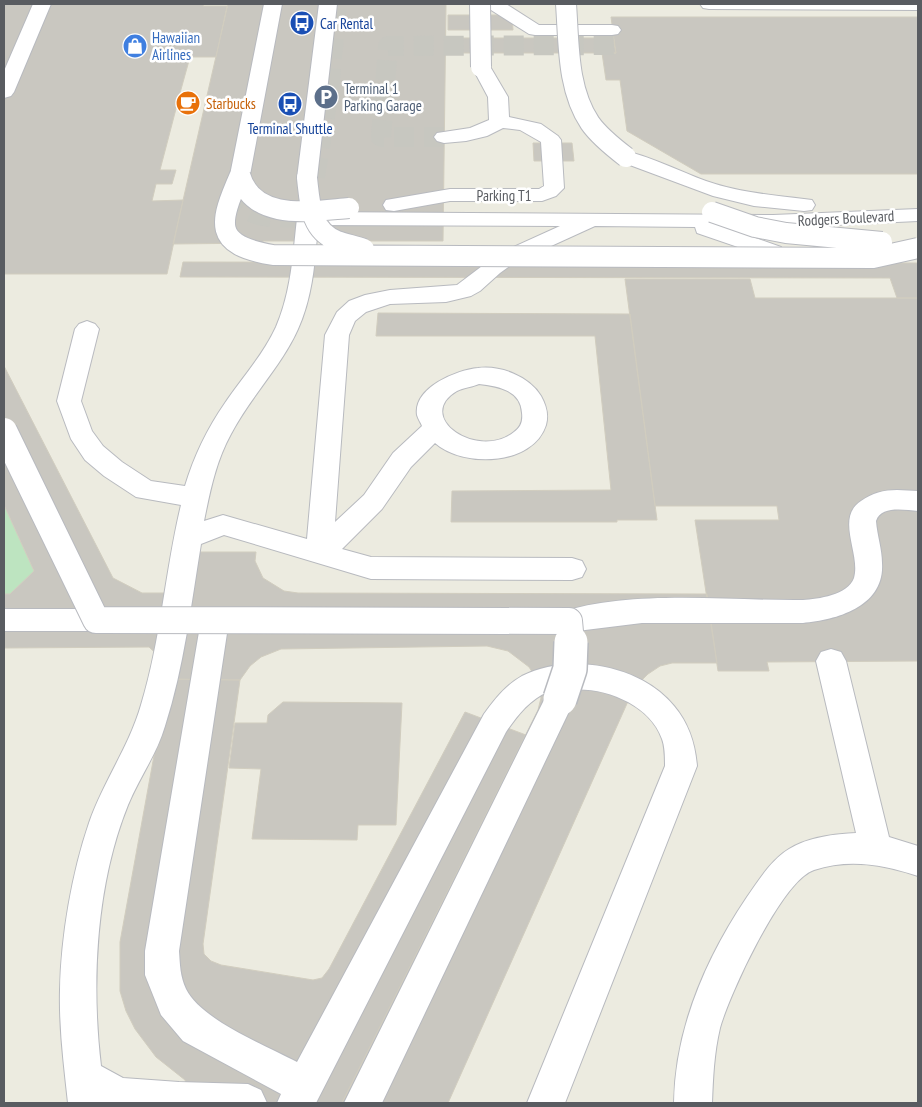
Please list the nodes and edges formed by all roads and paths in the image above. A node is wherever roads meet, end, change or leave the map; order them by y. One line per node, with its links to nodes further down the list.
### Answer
1 (42, 4): 10 (street)
2 (272, 4): 16 (street)
3 (328, 4): 15 (street)
4 (480, 4): 11 (street, bridge)
5 (490, 4): 9 (street)
6 (566, 4): 14 (street, bridge)
7 (709, 4): 8 (street)
8 (918, 5)
9 (612, 30)
10 (4, 92)
11 (499, 122): 12 (street); 18 (street, Parking T1)
12 (444, 137)
13 (240, 138): 16 (street)
14 (626, 157): 19 (street); 20 (street)
15 (307, 178): 17 (street, bridge); 21 (street, bridge)
16 (236, 182): 21 (street, bridge); 29 (street, bridge)
17 (349, 208): 18 (street); 21 (street, bridge)
18 (378, 208): 20 (street)
19 (914, 208): 20 (street); 23 (street, Rodgers Boulevard)
20 (712, 212): 24 (street, bridge)
21 (310, 214): 22 (street, Rodgers Boulevard); 25 (street); 29 (street, bridge)
22 (594, 220): 23 (street, Rodgers Boulevard); 26 (street)
23 (685, 220): 27 (street)
24 (918, 246): 29 (street, bridge)
25 (305, 251): 26 (street); 33 (street)
26 (522, 252): 27 (street); 36 (street)
27 (773, 252): 28 (street)
28 (918, 252)
29 (380, 256)
30 (87, 329): 33 (street)
31 (434, 429): 36 (street)
32 (4, 431): 39 (street, bridge)
33 (194, 497): 35 (street)
34 (918, 500): 41 (street)
35 (188, 538): 36 (street); 45 (street)
36 (319, 554): 37 (street)
37 (572, 569)
38 (4, 620): 39 (street)
39 (96, 620): 40 (street, bridge)
40 (215, 620): 41 (street, bridge); 46 (street)
41 (569, 621): 48 (street, bridge)
42 (832, 661): 43 (street)
43 (876, 849): 44 (street); 50 (street)
44 (918, 861)
45 (86, 1090): 47 (street)
46 (300, 1095): 49 (street)
47 (248, 1103)
48 (364, 1103)
49 (546, 1103)
50 (693, 1103)

